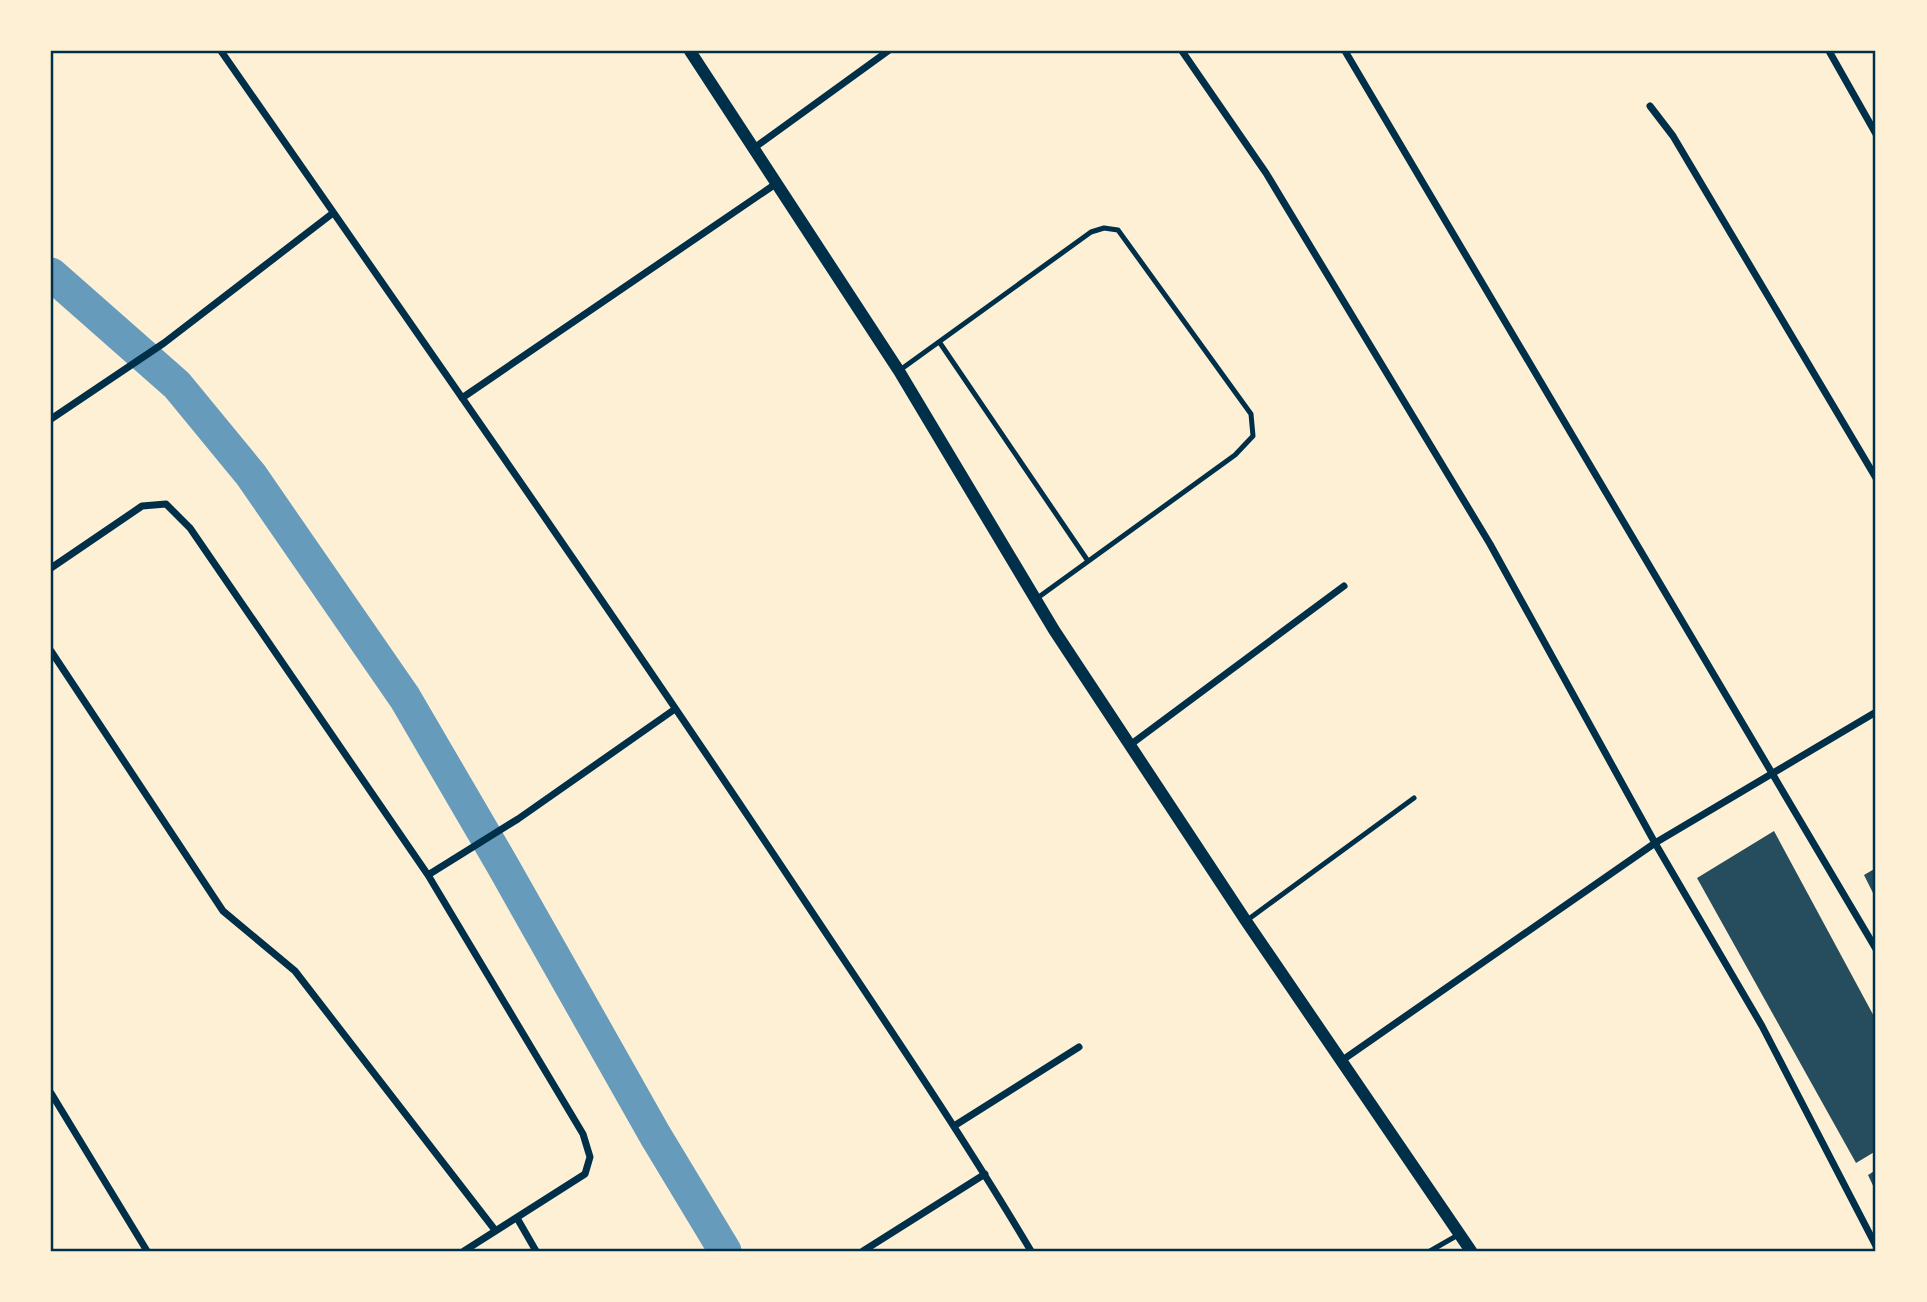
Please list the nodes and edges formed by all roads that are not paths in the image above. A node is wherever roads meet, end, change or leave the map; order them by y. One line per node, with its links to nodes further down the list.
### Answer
1 (221, 51): 11 (street)
2 (690, 51): 9 (street)
3 (888, 51): 9 (street)
4 (1182, 51): 27 (street)
5 (1345, 51): 25 (street)
6 (1829, 51): 8 (street)
7 (1650, 106): 16 (street)
8 (1876, 134)
9 (754, 148): 10 (street)
10 (778, 183): 13 (street); 14 (street)
11 (333, 213): 14 (street); 15 (street)
12 (940, 343): 13 (lane); 17 (lane); 17 (lane)
13 (899, 371): 20 (street)
14 (462, 398): 22 (street)
15 (51, 419)
16 (1876, 478)
17 (1088, 561): 20 (lane)
18 (51, 567): 28 (street)
19 (1344, 586): 24 (street)
20 (1036, 599): 24 (street)
21 (51, 651): 37 (street)
22 (675, 709): 28 (street); 34 (street)
23 (1876, 712): 25 (street)
24 (1130, 746): 29 (street)
25 (1774, 774): 27 (street); 30 (street)
26 (1415, 798): 29 (lane)
27 (1655, 843): 32 (street); 39 (street)
28 (428, 875): 36 (street)
29 (1246, 921): 32 (street)
30 (1876, 949)
31 (1079, 1047): 34 (street)
32 (1340, 1060): 38 (street)
33 (51, 1093): 40 (street)
34 (954, 1126): 35 (street)
35 (985, 1174): 43 (street); 44 (street)
36 (517, 1218): 37 (street); 42 (street)
37 (495, 1230): 41 (street)
38 (1460, 1234): 45 (lane); 46 (street)
39 (1876, 1246)
40 (147, 1251)
41 (464, 1251)
42 (536, 1251)
43 (863, 1251)
44 (1031, 1251)
45 (1430, 1251)
46 (1471, 1251)

